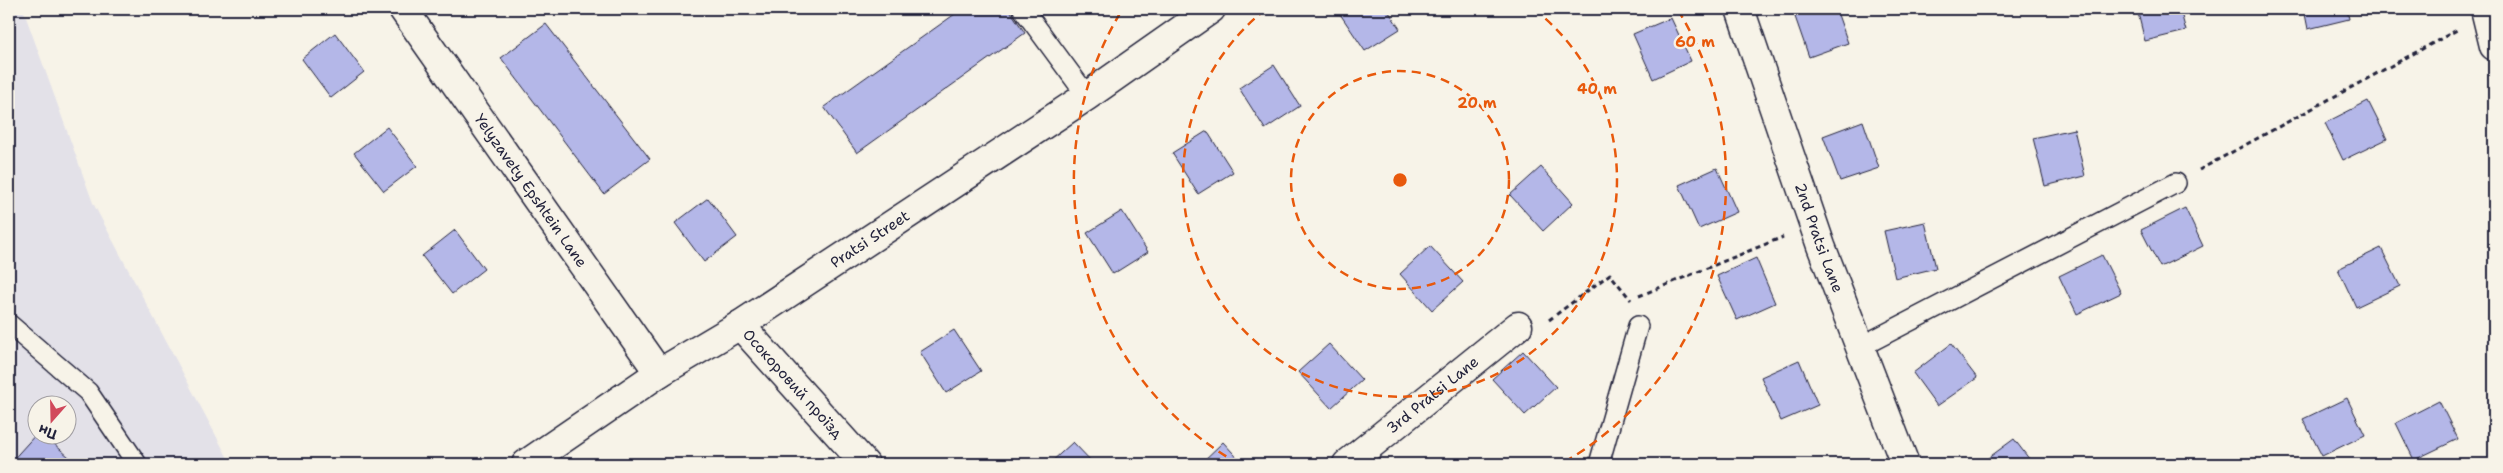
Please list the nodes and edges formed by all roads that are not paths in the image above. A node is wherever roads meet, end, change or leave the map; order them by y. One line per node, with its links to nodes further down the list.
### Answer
1 (403, 9): 14 (street, Yelyzavety Epshtein Lane)
2 (1023, 9): 7 (lane)
3 (1211, 9): 7 (street, Pratsi Street)
4 (1740, 9): 13 (street, 2nd Pratsi Lane)
5 (2486, 11): 6 (street)
6 (2494, 46)
7 (1087, 96): 10 (street, Pratsi Street)
8 (2176, 183): 13 (lane)
9 (9, 324): 15 (lane)
10 (740, 325): 14 (street, Pratsi Street); 17 (street, Осокоровий проїзд)
11 (1518, 326): 18 (street, 3rd Pratsi Lane)
12 (1638, 326): 19 (lane)
13 (1860, 347): 20 (street, 2nd Pratsi Lane)
14 (659, 373): 16 (street, Pratsi Street)
15 (137, 464)
16 (526, 464)
17 (865, 464)
18 (1347, 464)
19 (1599, 464)
20 (1905, 464)

